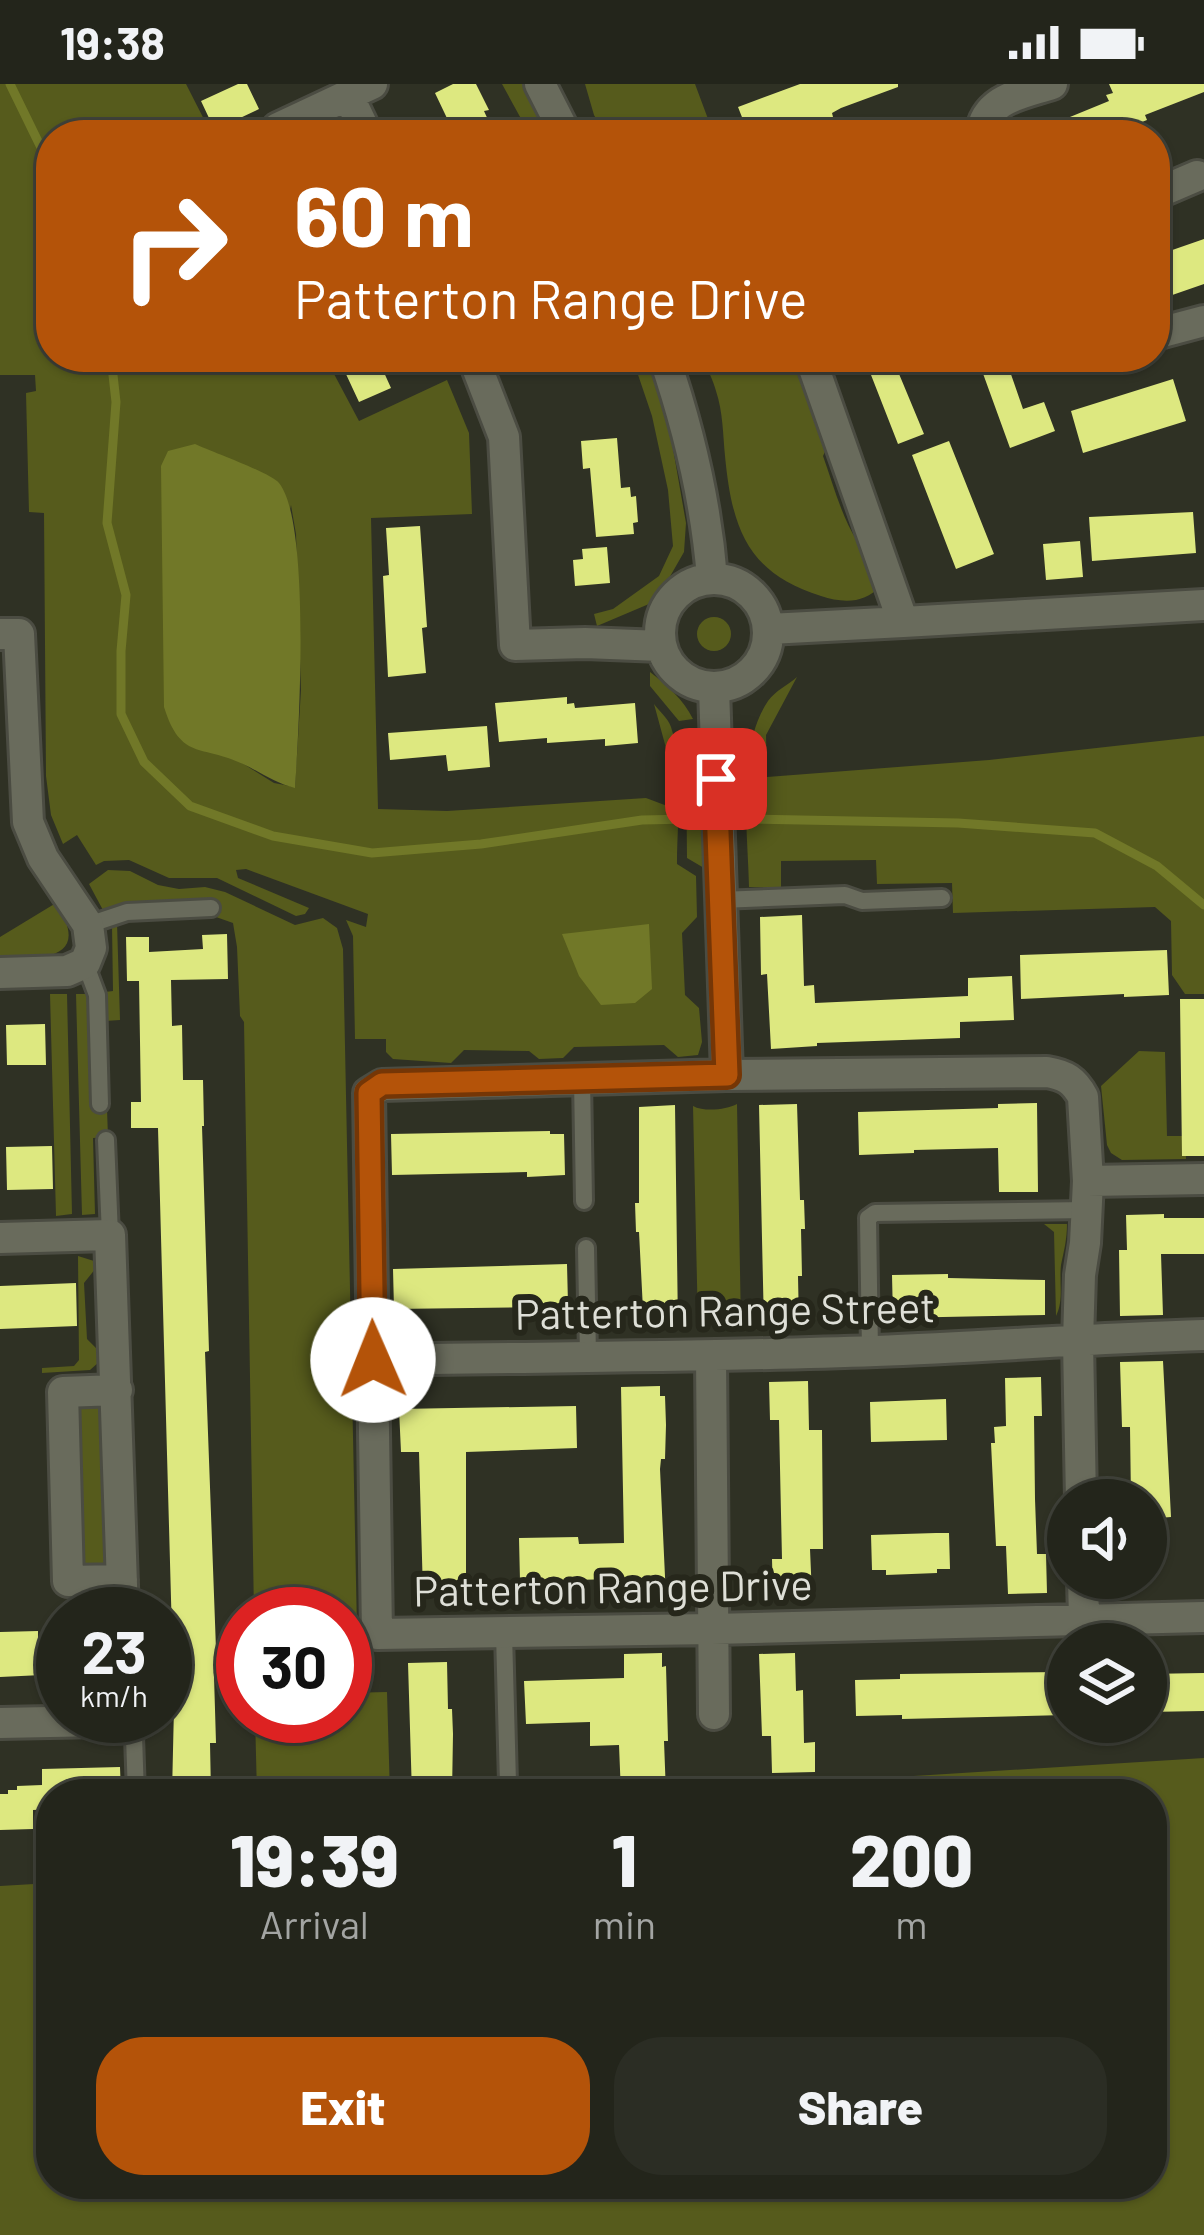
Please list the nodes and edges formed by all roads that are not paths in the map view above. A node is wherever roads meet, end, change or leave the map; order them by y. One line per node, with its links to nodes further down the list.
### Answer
1 (540, 84): 6 (street)
2 (1052, 84): 7 (street)
3 (360, 90): 4 (street); 5 (street)
4 (295, 120)
5 (365, 120)
6 (558, 120)
7 (983, 120)
8 (1197, 176): 9 (street)
9 (1170, 188)
10 (1204, 321): 11 (street)
11 (1170, 330)
12 (479, 372): 20 (street)
13 (669, 372): 15 (street)
14 (815, 372): 17 (street)
15 (712, 578): 18 (street); 20 (street)
16 (1204, 605): 17 (street)
17 (903, 622): 18 (street)
18 (769, 629): 21 (street)
19 (0, 634): 25 (street)
20 (661, 646): 21 (street)
21 (714, 688): 23 (street)
22 (942, 898): 23 (lane)
23 (719, 899): 28 (street)
24 (211, 908): 25 (lane)
25 (88, 925): 26 (street)
26 (86, 963): 27 (street); 30 (lane)
27 (0, 973)
28 (727, 1075): 29 (street, Patterton Range Drive); 33 (street, Patterton Range Drive)
29 (582, 1078): 34 (lane); 43 (street, Patterton Range Drive)
30 (100, 1104)
31 (106, 1140): 35 (lane)
32 (1204, 1179): 33 (street)
33 (1088, 1196): 39 (street, Patterton Range Drive); 40 (lane)
34 (584, 1201)
35 (110, 1235): 36 (street); 44 (street)
36 (0, 1238)
37 (586, 1248): 41 (lane)
38 (1204, 1335): 39 (street, Patterton Range Street)
39 (1078, 1341): 40 (street, Patterton Range Street); 45 (street, Patterton Range Drive)
40 (870, 1351): 42 (street, Patterton Range Street)
41 (588, 1356): 42 (street, Patterton Range Street); 43 (street, Patterton Range Street)
42 (711, 1356): 51 (street)
43 (373, 1360): 52 (street, Patterton Range Drive)
44 (117, 1390): 46 (street); 46 (street)
45 (1081, 1479)
46 (122, 1580): 47 (street)
47 (122, 1587)
48 (1084, 1599): 50 (street)
49 (1204, 1617): 50 (street, Patterton Range Drive)
50 (1084, 1619): 51 (street, Patterton Range Drive)
51 (713, 1630): 52 (street, Patterton Range Drive); 53 (street)
52 (504, 1633): 58 (lane)
53 (714, 1714)
54 (36, 1722): 55 (street)
55 (0, 1723)
56 (134, 1743): 57 (lane)
57 (135, 1779)
58 (508, 1779)

